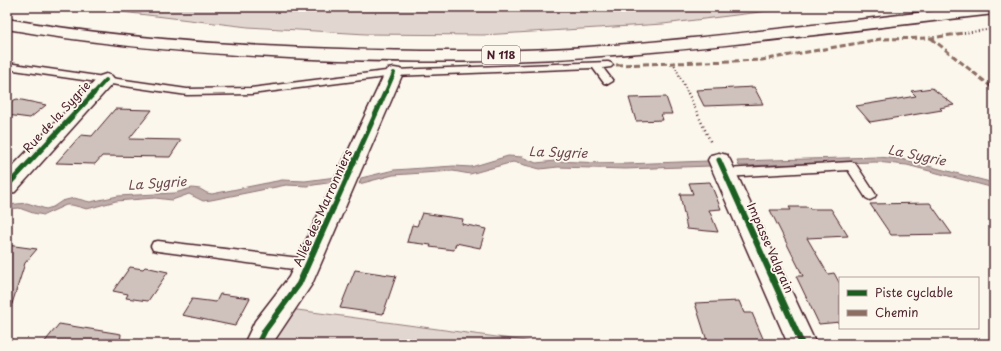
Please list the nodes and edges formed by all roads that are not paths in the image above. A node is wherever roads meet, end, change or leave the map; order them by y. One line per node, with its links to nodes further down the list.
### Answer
1 (912, 7): 3 (main road, N 118)
2 (994, 9): 4 (main road, N 118)
3 (7, 10)
4 (7, 24)
5 (608, 65): 7 (lane)
6 (7, 66): 9 (lane)
7 (596, 66): 8 (lane); 10 (lane)
8 (394, 73): 9 (lane); 15 (main road, Allée des Marronniers)
9 (106, 80): 12 (main road, Rue de la Sygrie)
10 (608, 81)
11 (722, 166): 13 (lane); 17 (main road, Impasse Valgrain)
12 (7, 186)
13 (870, 195)
14 (158, 246): 15 (lane)
15 (308, 265): 16 (main road, Allée des Marronniers)
16 (258, 344)
17 (802, 344)

